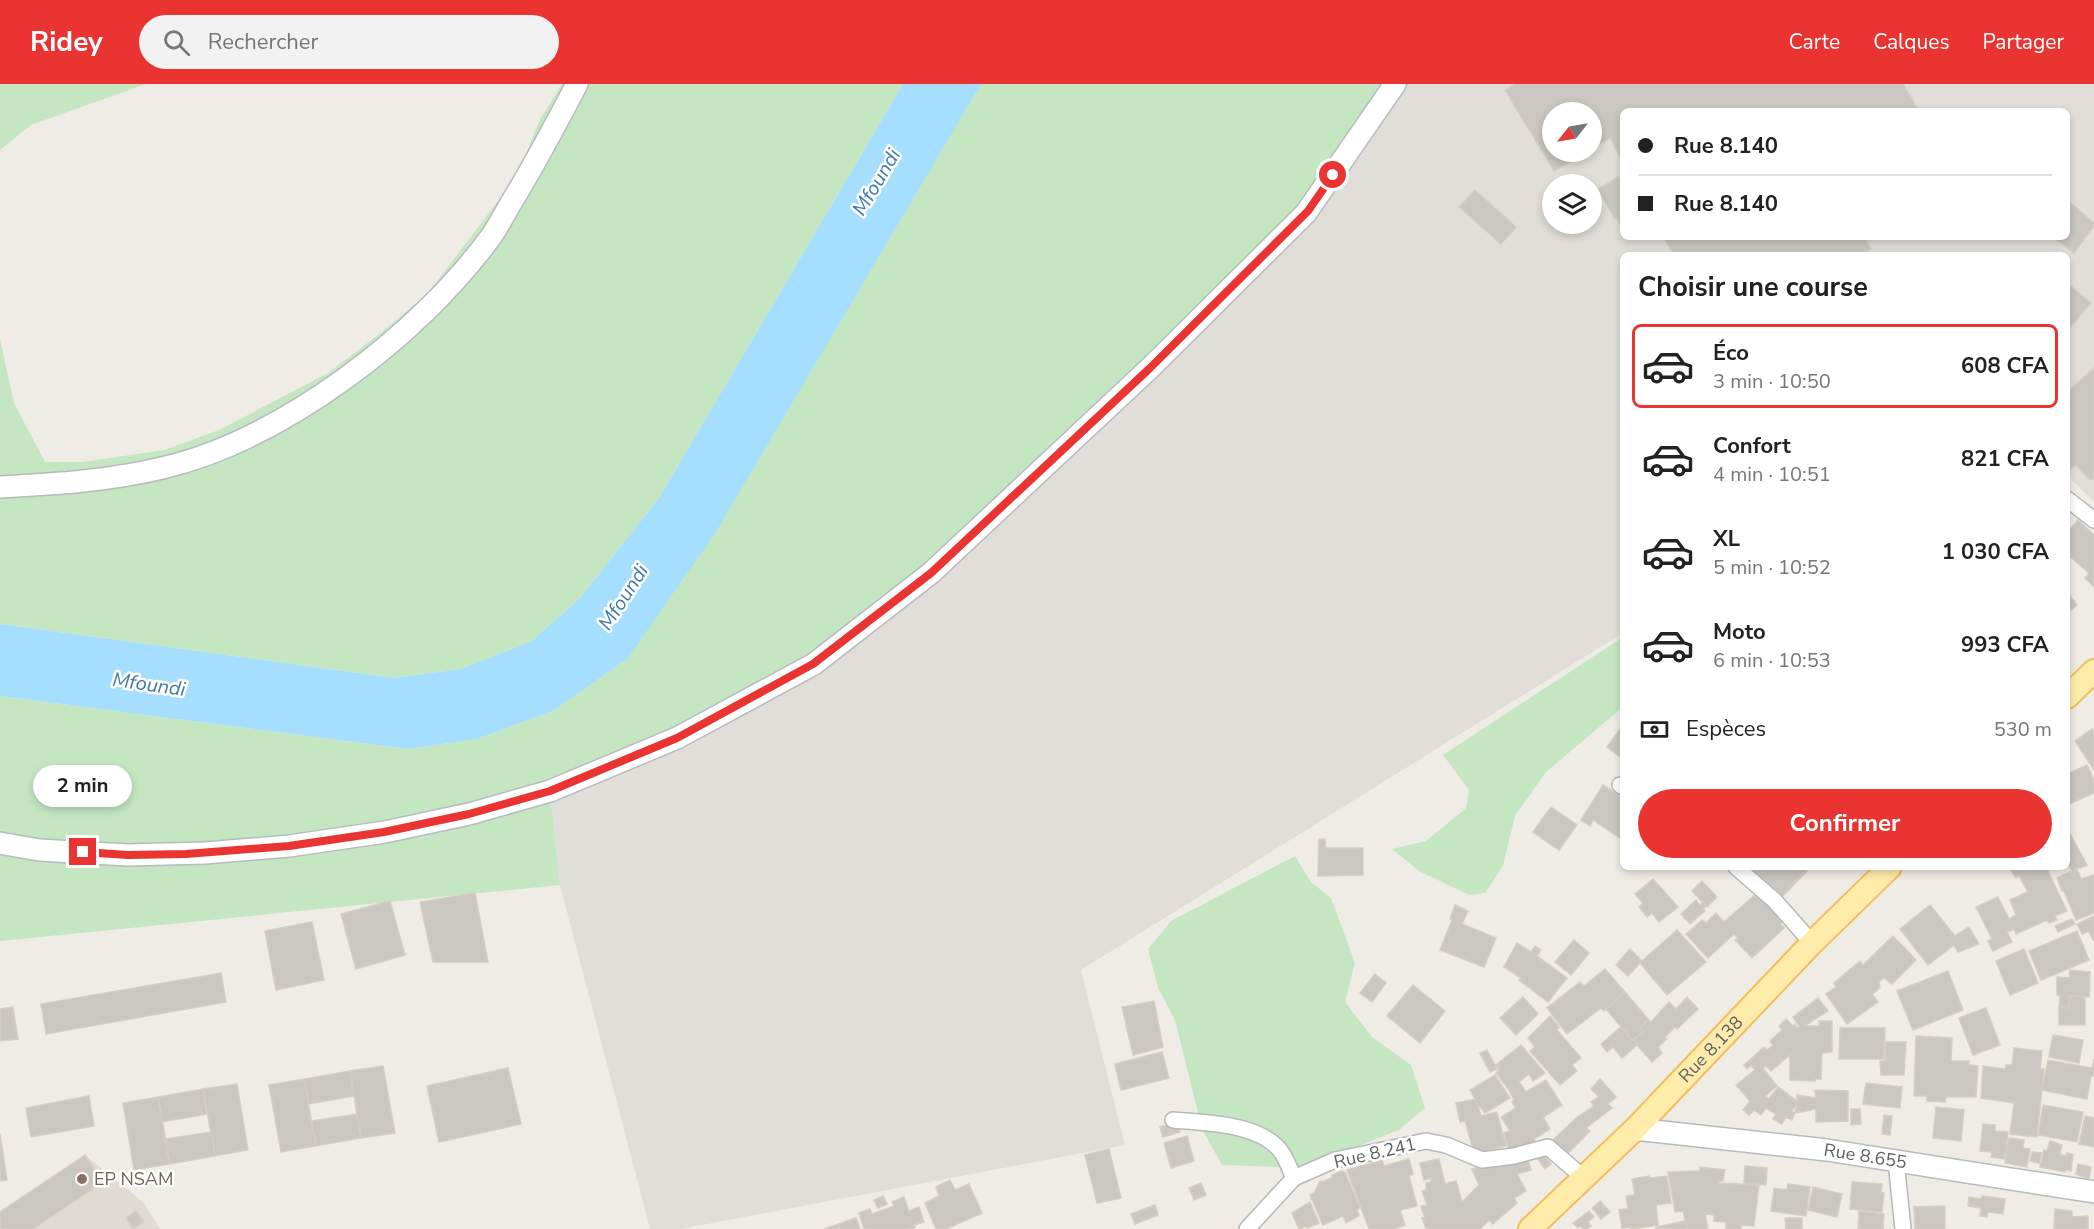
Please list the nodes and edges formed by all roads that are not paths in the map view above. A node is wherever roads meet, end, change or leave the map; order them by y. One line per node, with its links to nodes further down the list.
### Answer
1 (577, 84): 3 (main road)
2 (1395, 84): 8 (main road)
3 (0, 487)
4 (2070, 501): 5 (street)
5 (2094, 520)
6 (2094, 671): 7 (main road)
7 (2070, 695)
8 (0, 843)
9 (1740, 870): 11 (street)
10 (1887, 870): 11 (main road, Rue 8.138)
11 (1812, 943): 13 (main road, Rue 8.138)
12 (1173, 1120): 15 (street)
13 (1635, 1129): 14 (main road, Rue 8.655); 16 (main road, Rue 8.138)
14 (1896, 1161): 17 (main road, Rue 8.655); 20 (street)
15 (1293, 1178): 16 (street, Rue 8.241); 18 (street, Rue 8.241)
16 (1584, 1178): 19 (main road, Rue 8.138)
17 (2094, 1192)
18 (1247, 1229)
19 (1530, 1229)
20 (1904, 1229)

